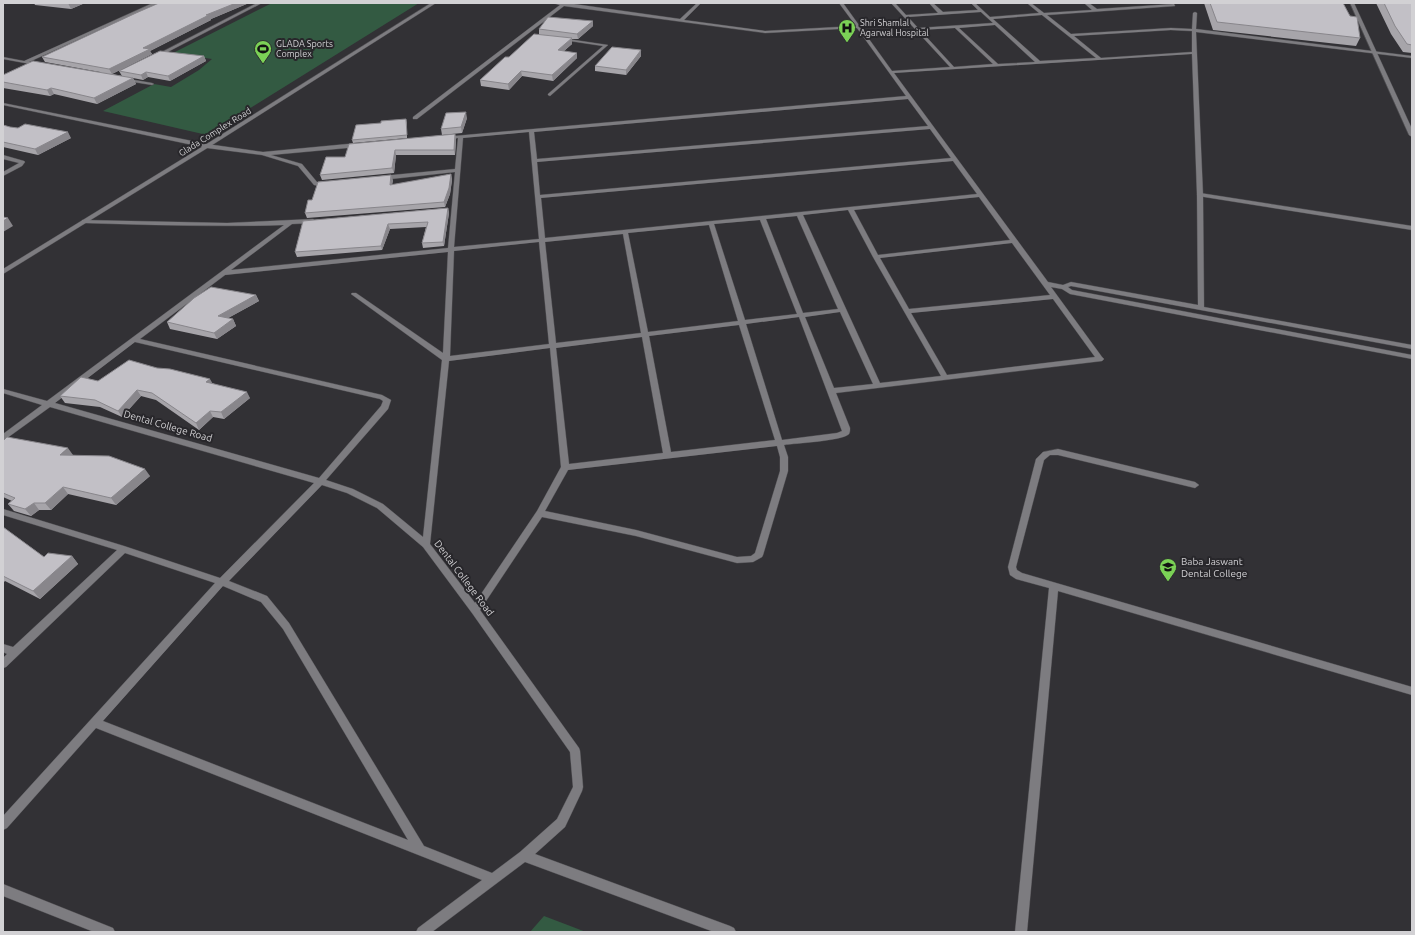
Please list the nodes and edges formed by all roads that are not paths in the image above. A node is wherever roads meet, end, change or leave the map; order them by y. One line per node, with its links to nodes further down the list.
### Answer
1 (156, 3): 39 (street)
2 (245, 3): 13 (street)
3 (434, 3): 57 (street, Glada Complex Road)
4 (554, 3): 14 (street)
5 (699, 3): 23 (street)
6 (841, 3): 25 (street)
7 (893, 3): 21 (street)
8 (931, 3): 18 (street)
9 (973, 3): 16 (street)
10 (1029, 3): 20 (street)
11 (1086, 3): 17 (street)
12 (1352, 3): 34 (street)
13 (258, 4): 35 (street)
14 (565, 4): 23 (street); 29 (street)
15 (1174, 6): 17 (street)
16 (981, 11): 18 (street); 22 (street)
17 (1097, 11): 20 (street)
18 (941, 13): 21 (street)
19 (1195, 13): 28 (street)
20 (1043, 14): 22 (street); 30 (street)
21 (904, 16): 27 (street)
22 (989, 18): 24 (street)
23 (681, 20): 25 (street)
24 (996, 24): 26 (street); 40 (street)
25 (858, 27): 44 (street)
26 (956, 27): 27 (street); 41 (street)
27 (917, 29): 43 (street)
28 (1194, 30): 30 (street); 33 (street); 34 (street)
29 (524, 35): 31 (street); 50 (street)
30 (1070, 35): 38 (street)
31 (532, 36)
32 (554, 38): 47 (street)
33 (1194, 52): 38 (street); 67 (street)
34 (1374, 52): 36 (street); 53 (street)
35 (154, 57)
36 (1412, 57)
37 (3, 58): 39 (street)
38 (1100, 59): 40 (street)
39 (25, 62): 42 (street)
40 (1039, 63): 41 (street)
41 (996, 65): 43 (street)
42 (47, 66)
43 (954, 68): 44 (street)
44 (891, 72): 48 (street)
45 (121, 79): 46 (street)
46 (152, 84)
47 (550, 95)
48 (910, 97): 51 (street); 52 (street)
49 (3, 104): 57 (street)
50 (415, 118)
51 (931, 127): 60 (street); 61 (street)
52 (531, 130): 54 (street); 61 (street)
53 (1412, 134)
54 (461, 136): 55 (street); 62 (street)
55 (437, 138)
56 (366, 145): 58 (street)
57 (207, 146): 58 (street); 75 (street, Glada Complex Road)
58 (263, 154): 65 (street)
59 (3, 157): 63 (street)
60 (955, 159): 66 (street); 68 (street)
61 (534, 161): 68 (street)
62 (458, 170): 64 (street); 70 (street)
63 (3, 174)
64 (374, 178)
65 (330, 182)
66 (981, 195): 69 (street); 81 (street)
67 (1200, 195): 78 (street); 90 (street)
68 (538, 197): 80 (street)
69 (850, 208): 72 (street); 83 (street)
70 (455, 209): 71 (street); 82 (street)
71 (447, 210)
72 (799, 214): 73 (street); 91 (street)
73 (762, 217): 76 (street); 93 (street)
74 (322, 220): 77 (street)
75 (84, 221): 77 (street); 84 (street, Glada Complex Road)
76 (711, 222): 79 (street); 94 (street)
77 (290, 223): 85 (street)
78 (1412, 228)
79 (625, 231): 80 (street); 95 (street)
80 (542, 240): 82 (street); 97 (street)
81 (1014, 241): 83 (street); 86 (street)
82 (451, 249): 85 (street); 100 (street)
83 (876, 257): 92 (street)
84 (3, 272)
85 (224, 273): 96 (street)
86 (1045, 284): 87 (street); 89 (street)
87 (1064, 287): 90 (street); 99 (street)
88 (354, 294): 100 (street)
89 (1055, 297): 92 (street); 101 (street)
90 (1201, 308): 98 (street)
91 (842, 310): 93 (street); 102 (street)
92 (907, 311): 101 (street)
93 (801, 316): 94 (street); 104 (street)
94 (743, 323): 95 (street); 107 (street)
95 (646, 335): 97 (street); 108 (street)
96 (134, 340): 105 (street); 110 (street)
97 (552, 346): 100 (street); 109 (street)
98 (1412, 347)
99 (1412, 357)
100 (446, 359): 114 (street)
101 (944, 377): 102 (street)
102 (877, 385): 104 (street)
103 (3, 391): 105 (street, Dental College Road)
104 (831, 391): 107 (street)
105 (48, 404): 106 (street); 110 (street, Dental College Road)
106 (3, 438)
107 (780, 443): 108 (street); 113 (street)
108 (668, 456): 109 (street)
109 (565, 467): 113 (street)
110 (320, 482): 114 (street, Dental College Road); 116 (street)
111 (1195, 485): 117 (street)
112 (3, 512): 115 (street)
113 (540, 513): 118 (street)
114 (426, 545): 118 (street, Dental College Road)
115 (124, 549): 116 (street); 120 (street)
116 (222, 582): 123 (street); 125 (street)
117 (1054, 586): 122 (street); 132 (street)
118 (475, 610): 126 (street, Dental College Road)
119 (3, 648): 120 (street)
120 (15, 652): 121 (street)
121 (3, 664)
122 (1412, 691)
123 (95, 723): 124 (street); 125 (street)
124 (3, 824)
125 (420, 850): 127 (street)
126 (524, 856): 127 (street, Dental College Road); 131 (street)
127 (493, 879): 130 (street, Dental College Road)
128 (3, 890): 129 (street)
129 (109, 932)
130 (422, 932)
131 (730, 932)
132 (1020, 932)

